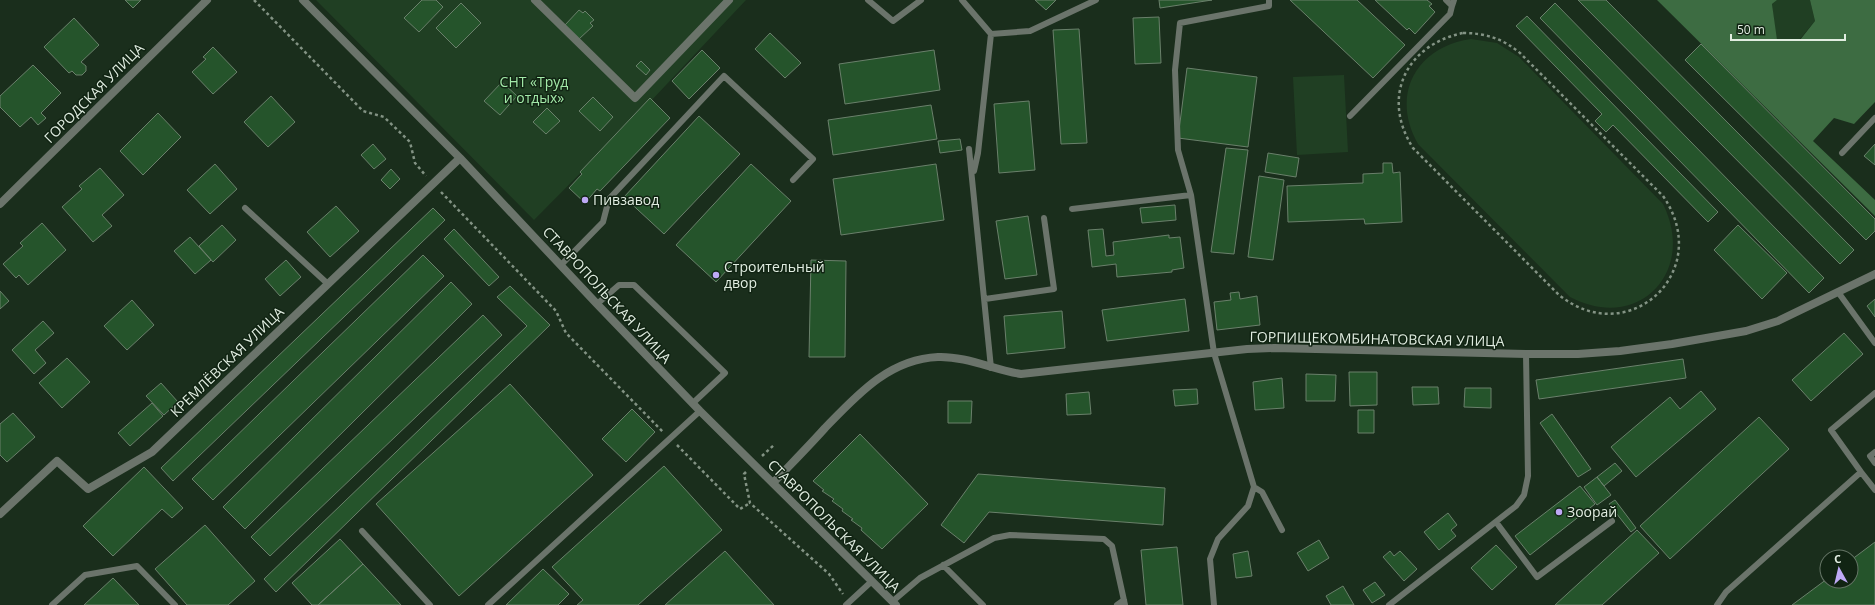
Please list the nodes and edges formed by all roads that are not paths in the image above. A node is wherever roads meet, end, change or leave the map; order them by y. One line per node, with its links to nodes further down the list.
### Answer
1 (207, 0): 21 (street, ГОРОДСКАЯ УЛИЦА)
2 (303, 0): 17 (street, СТАВРОПОЛЬСКАЯ УЛИЦА)
3 (535, 0): 4 (street)
4 (729, 0)
5 (868, 0): 6 (lane)
6 (921, 0)
7 (962, 0): 12 (lane)
8 (1096, 0): 12 (lane)
9 (1269, 0): 20 (lane)
10 (1446, 0): 11 (lane)
11 (1453, 3): 13 (lane)
12 (991, 34): 18 (lane)
13 (1350, 116)
14 (1875, 118): 16 (lane)
15 (969, 149): 18 (lane)
16 (1842, 153)
17 (460, 158): 25 (street, СТАВРОПОЛЬСКАЯ УЛИЦА); 27 (street, КРЕМЛЁВСКАЯ УЛИЦА)
18 (973, 174): 29 (lane)
19 (793, 180): 25 (lane)
20 (1191, 195): 23 (lane); 32 (lane)
21 (0, 204)
22 (245, 208): 27 (lane)
23 (1072, 209)
24 (1044, 218): 29 (lane)
25 (561, 265): 30 (street, СТАВРОПОЛЬСКАЯ УЛИЦА)
26 (1875, 274): 28 (street, ГОРПИЩЕКОМБИНАТОВСКАЯ УЛИЦА)
27 (328, 284): 44 (street, КРЕМЛЁВСКАЯ УЛИЦА)
28 (1838, 292): 31 (lane); 33 (street, ГОРПИЩЕКОМБИНАТОВСКАЯ УЛИЦА)
29 (985, 299): 34 (lane)
30 (597, 304): 36 (street, СТАВРОПОЛЬСКАЯ УЛИЦА); 36 (lane)
31 (1875, 343)
32 (1214, 353): 33 (street, ГОРПИЩЕКОМБИНАТОВСКАЯ УЛИЦА); 34 (street, ГОРПИЩЕКОМБИНАТОВСКАЯ УЛИЦА); 42 (lane)
33 (1526, 354): 46 (lane)
34 (991, 368): 41 (street, ГОРПИЩЕКОМБИНАТОВСКАЯ УЛИЦА)
35 (1875, 393): 40 (lane)
36 (692, 403): 37 (street, СТАВРОПОЛЬСКАЯ УЛИЦА)
37 (700, 410): 41 (street, СТАВРОПОЛЬСКАЯ УЛИЦА); 57 (lane)
38 (1875, 452): 39 (lane)
39 (1875, 463)
40 (1861, 472): 43 (lane); 62 (lane)
41 (773, 484): 50 (street, СТАВРОПОЛЬСКАЯ УЛИЦА)
42 (1254, 487): 47 (lane); 60 (lane)
43 (1875, 490)
44 (0, 514)
45 (1612, 521): 46 (lane)
46 (1496, 522): 61 (lane)
47 (1282, 530)
48 (362, 531): 56 (lane)
49 (943, 566): 51 (lane); 52 (lane); 58 (lane)
50 (872, 581): 52 (street, СТАВРОПОЛЬСКАЯ УЛИЦА); 53 (lane)
51 (1125, 602): 59 (lane)
52 (894, 603)
53 (848, 604)
54 (52, 605): 55 (lane)
55 (175, 605)
56 (430, 605)
57 (488, 605)
58 (983, 605)
59 (1117, 605)
60 (1214, 605)
61 (1389, 605)
62 (1717, 605)

